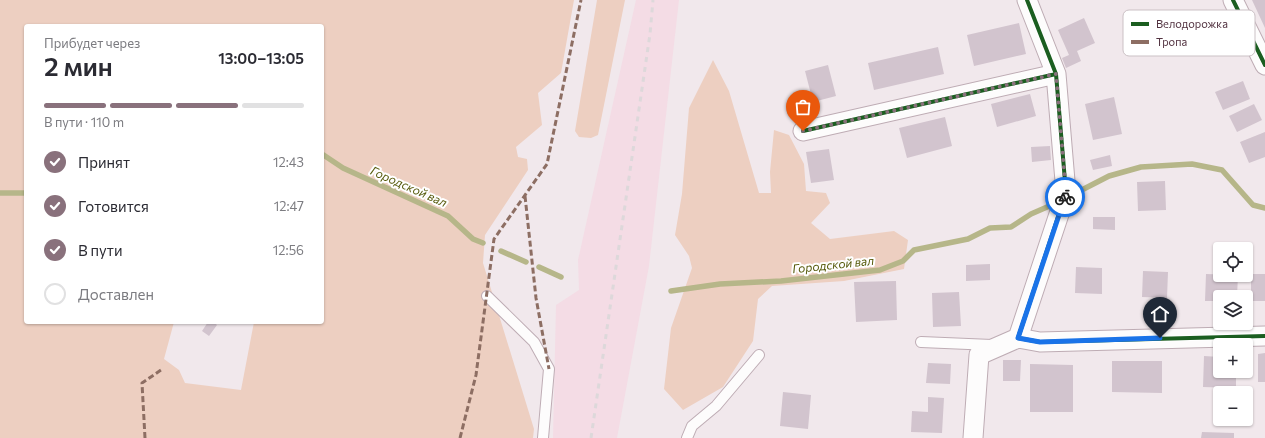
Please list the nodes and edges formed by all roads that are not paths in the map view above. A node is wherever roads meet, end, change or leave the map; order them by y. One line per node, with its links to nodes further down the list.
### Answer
1 (1027, 0): 6 (street)
2 (1233, 0): 3 (street)
3 (1238, 10)
4 (1255, 45): 5 (street)
5 (1265, 65)
6 (1056, 74): 7 (street); 11 (street)
7 (803, 131)
8 (487, 296): 13 (lane)
9 (1265, 336): 11 (street)
10 (921, 342): 11 (lane)
11 (1010, 342): 15 (street)
12 (759, 355): 14 (lane)
13 (544, 438)
14 (687, 438)
15 (973, 438)

